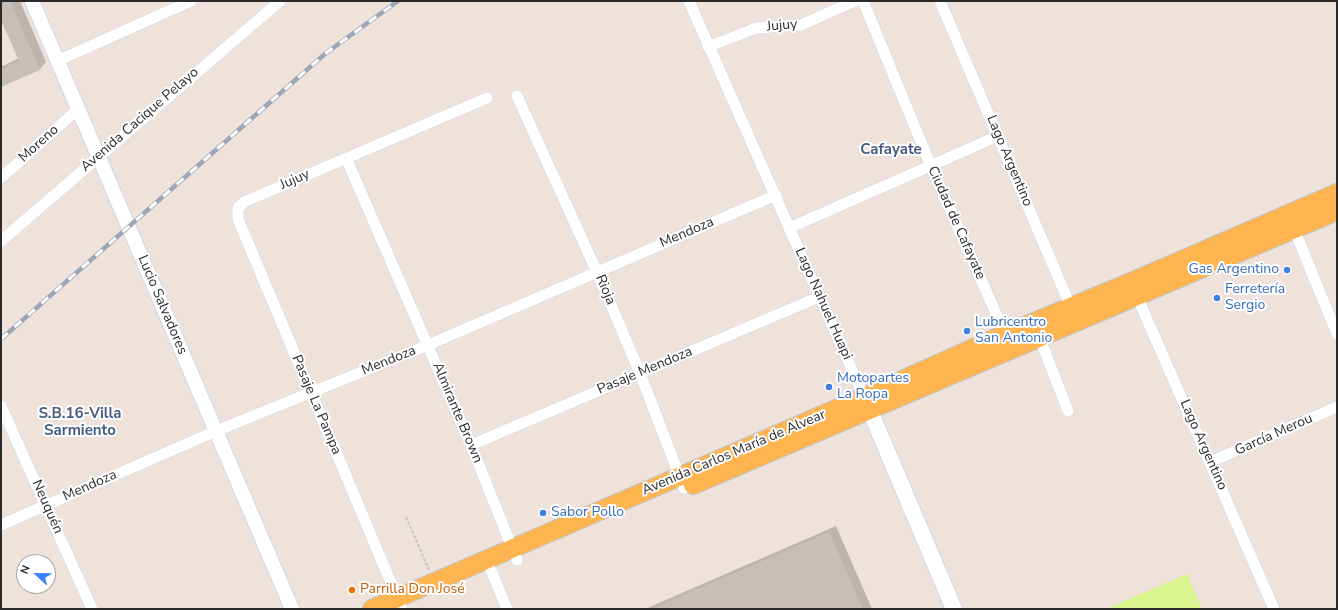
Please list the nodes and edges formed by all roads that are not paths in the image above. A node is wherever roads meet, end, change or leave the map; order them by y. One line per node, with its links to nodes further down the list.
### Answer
1 (32, 1): 9 (street, Lucio Salvadores)
2 (191, 1): 9 (street)
3 (280, 1): 14 (street, Avenida Cacique Pelayo)
4 (689, 1): 8 (street, Lago Nahuel Huapi)
5 (855, 1): 8 (street, Jujuy)
6 (863, 1): 16 (street, Ciudad de Cafayate)
7 (940, 1): 13 (street, Lago Argentino)
8 (708, 47): 19 (street, Lago Nahuel Huapi)
9 (57, 61): 12 (street, Lucio Salvadores)
10 (517, 96): 25 (street, Rioja)
11 (487, 98): 15 (street, Jujuy)
12 (78, 109): 14 (street, Lucio Salvadores); 17 (street, Moreno)
13 (998, 136): 16 (street); 28 (street, Lago Argentino)
14 (98, 156): 24 (street, Avenida Cacique Pelayo); 39 (street, Lucio Salvadores)
15 (346, 158): 20 (street, Jujuy); 32 (street, Almirante Brown)
16 (931, 166): 23 (street); 29 (street, Ciudad de Cafayate)
17 (1, 178)
18 (1337, 193): 22 (main road, Avenida Carlos María de Alvear)
19 (776, 195): 23 (street, Lago Nahuel Huapi); 25 (street, Mendoza)
20 (244, 202): 34 (street, Pasaje La Pampa)
21 (1337, 211): 22 (main road, Avenida Carlos María de Alvear)
22 (1291, 222): 26 (main road, Avenida Carlos María de Alvear); 30 (street)
23 (789, 228): 27 (street, Lago Nahuel Huapi)
24 (1, 241)
25 (597, 272): 32 (street, Mendoza); 33 (street, Rioja)
26 (1134, 289): 28 (main road, Avenida Carlos María de Alvear); 41 (street, Lago Argentino)
27 (819, 297): 33 (street, Pasaje Mendoza); 35 (street, Lago Nahuel Huapi)
28 (1075, 314): 29 (main road, Avenida Carlos María de Alvear); 31 (main road, Avenida Carlos María de Alvear)
29 (1005, 334): 35 (main road, Avenida Carlos María de Alvear)
30 (1337, 334)
31 (1040, 339): 35 (main road, Avenida Carlos María de Alvear); 38 (street)
32 (428, 345): 34 (street, Mendoza); 40 (street, Almirante Brown)
33 (640, 373): 40 (street, Pasaje Mendoza); 42 (street, Rioja)
34 (311, 393): 39 (street, Mendoza); 47 (street, Pasaje La Pampa)
35 (867, 404): 42 (main road, Avenida Carlos María de Alvear); 52 (main road, Lago Nahuel Huapi)
36 (1, 406): 43 (street, Neuquén)
37 (1337, 407): 41 (street, García Merou)
38 (1068, 411)
39 (216, 431): 43 (street, Mendoza); 49 (street, Lucio Salvadores)
40 (471, 445): 45 (street, Almirante Brown)
41 (1210, 462): 53 (street, Lago Argentino)
42 (682, 483): 45 (main road, Avenida Carlos María de Alvear)
43 (46, 505): 44 (street, Mendoza); 48 (street, Neuquén)
44 (1, 525)
45 (515, 554): 46 (main road, Avenida Carlos María de Alvear); 47 (main road, Avenida Carlos María de Alvear)
46 (491, 570): 47 (main road, Avenida Carlos María de Alvear); 51 (street)
47 (401, 605): 50 (main road, Avenida Carlos María de Alvear)
48 (92, 609)
49 (292, 609)
50 (372, 609)
51 (507, 609)
52 (954, 609)
53 (1274, 609)

